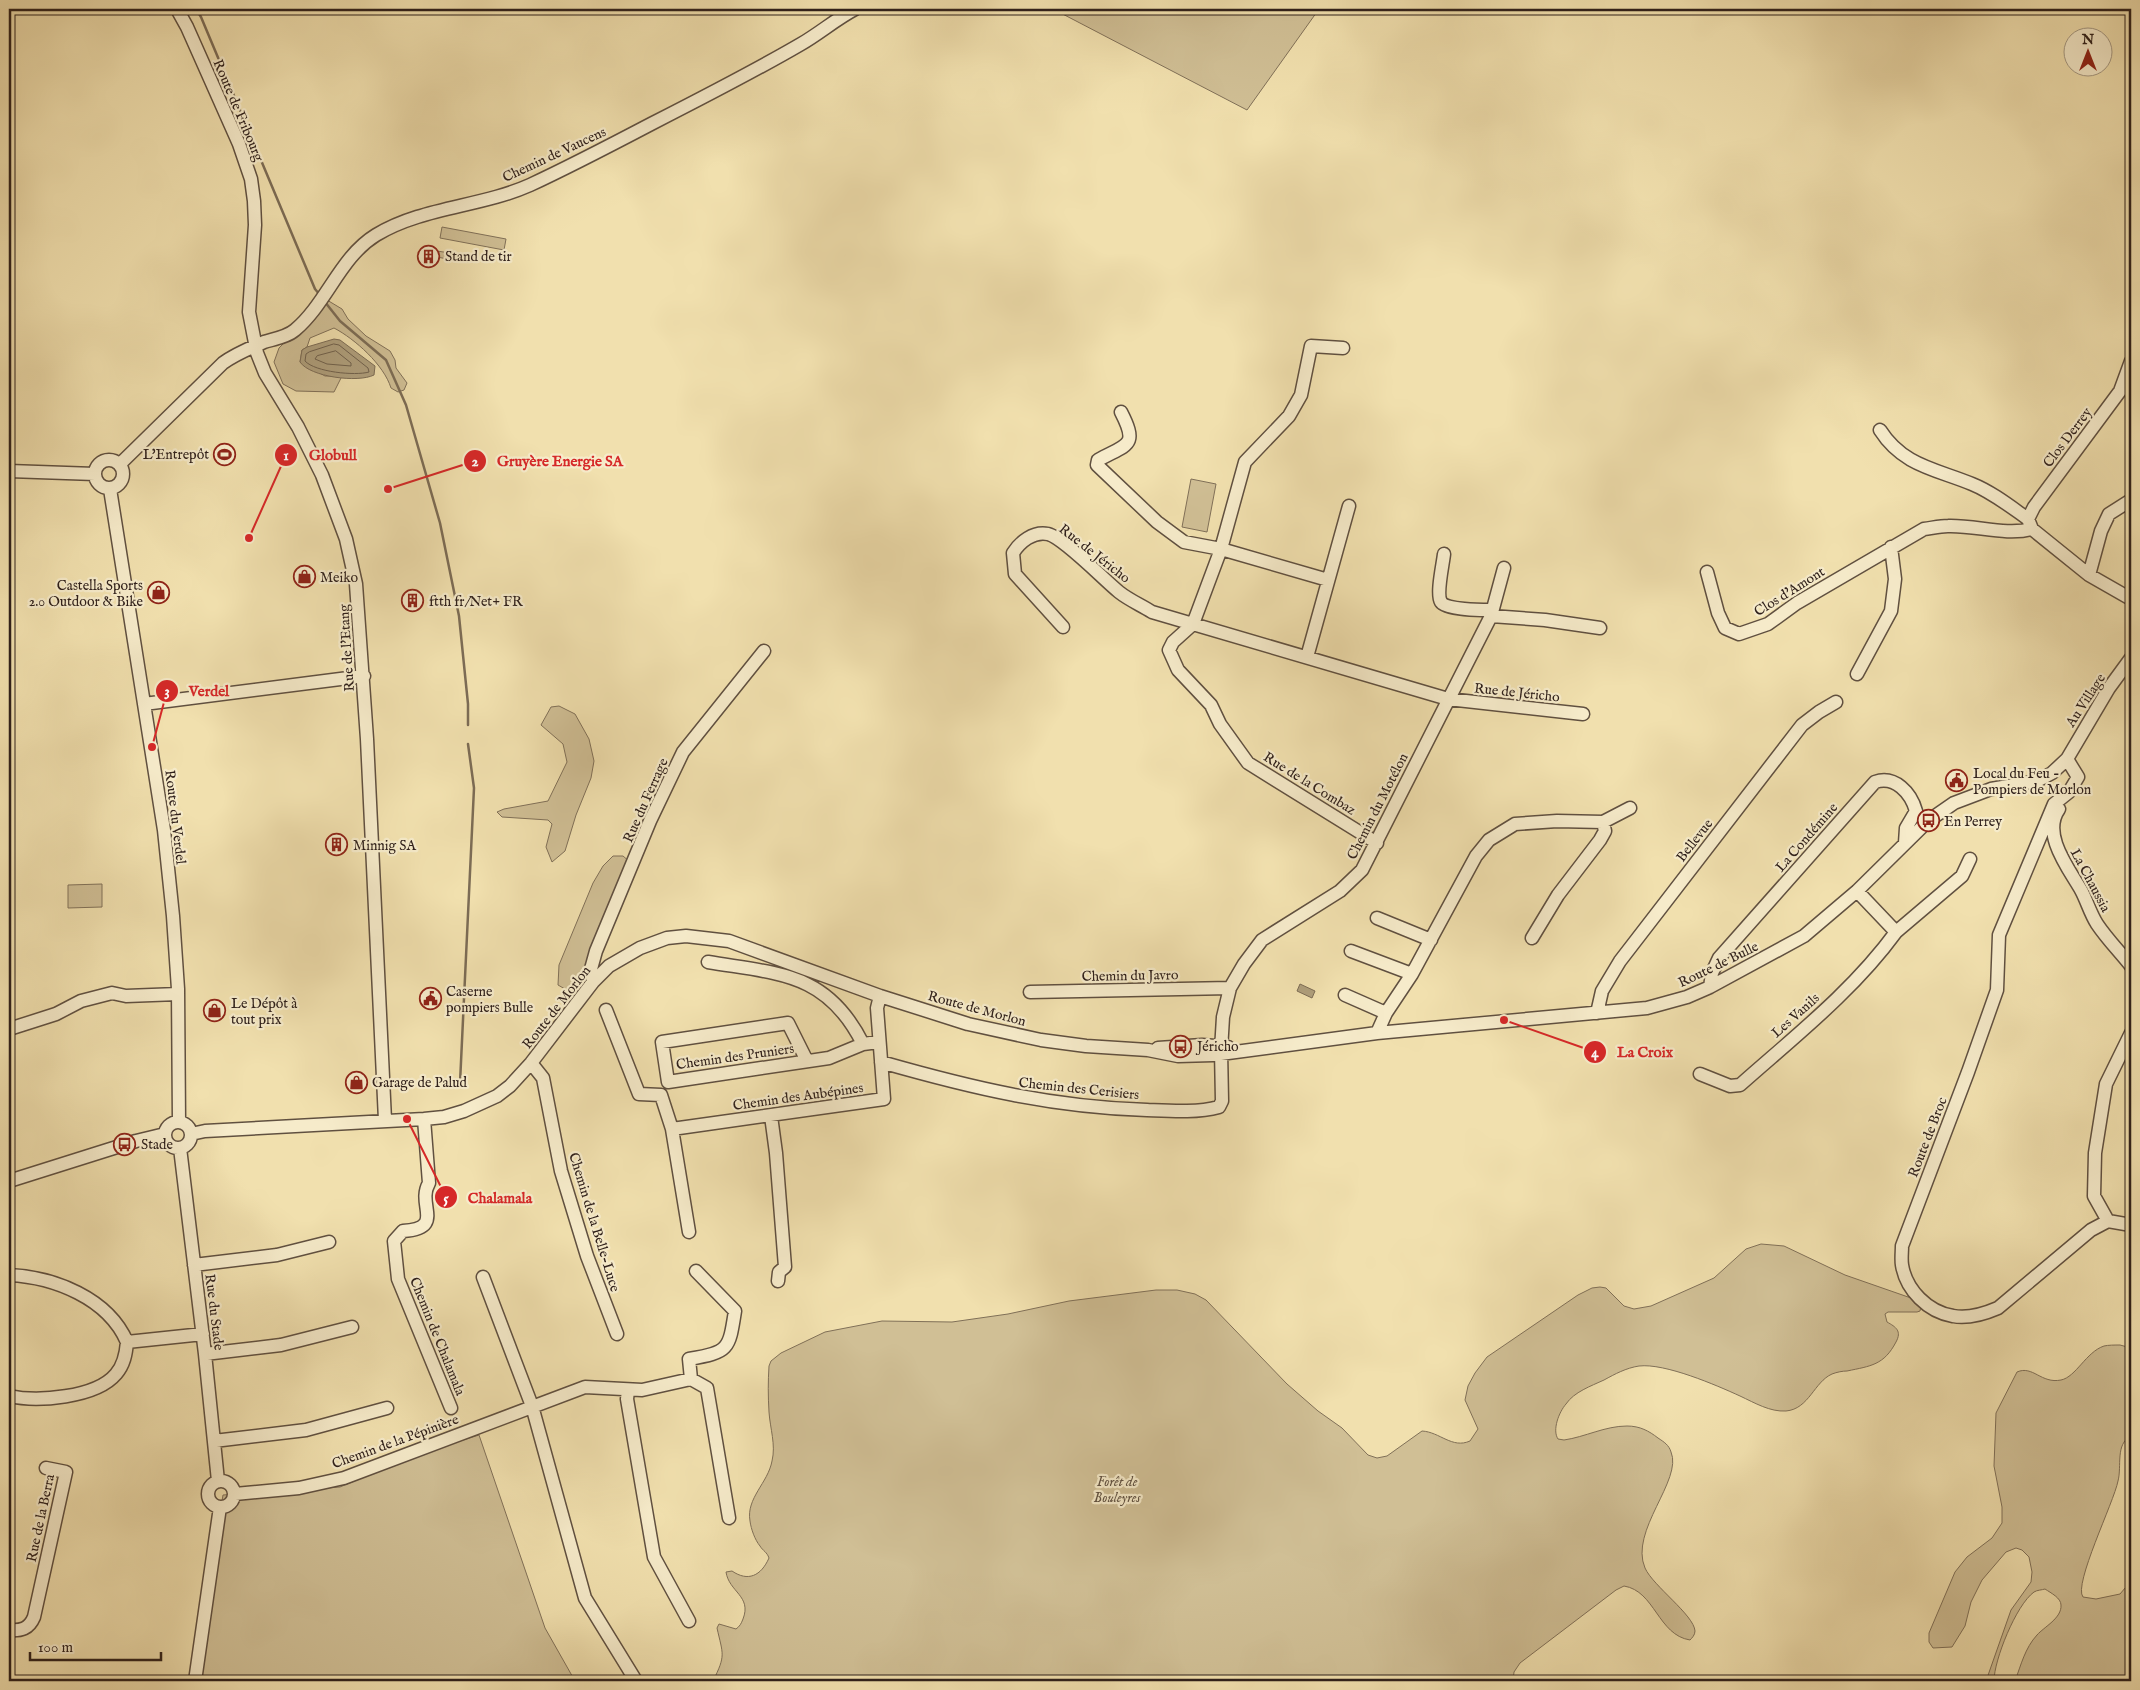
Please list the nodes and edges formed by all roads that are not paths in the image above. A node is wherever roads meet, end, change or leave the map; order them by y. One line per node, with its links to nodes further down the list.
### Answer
1 (177, 9): 3 (street, Route de Fribourg)
2 (855, 9): 3 (street, Chemin de Vaucens)
3 (255, 346): 8 (street); 31 (street, Rue de l'Etang)
4 (1343, 348): 16 (street)
5 (2131, 361): 14 (street, Clos Derrey)
6 (1121, 412): 16 (street)
7 (1880, 430): 14 (street)
8 (120, 464): 10 (street); 11 (street)
9 (9, 471): 10 (street)
10 (95, 474): 11 (street)
11 (110, 489): 34 (street, Route du Verdel)
12 (2131, 500): 20 (street)
13 (1349, 506): 21 (street)
14 (2030, 524): 15 (street, Clos d'Amont); 20 (street)
15 (1891, 547): 19 (street, Clos d'Amont); 30 (street)
16 (1221, 549): 21 (street); 24 (street)
17 (1444, 554): 23 (street)
18 (1504, 568): 23 (street, Rue de Jéricho)
19 (1706, 572)
20 (2089, 575): 22 (street)
21 (1328, 580): 28 (street)
22 (2131, 600)
23 (1491, 613): 26 (street); 32 (street, Rue de Jéricho)
24 (1193, 624): 25 (street, Rue de Jéricho); 28 (street, Rue de Jéricho); 40 (street, Rue de la Combaz)
25 (1063, 627)
26 (1600, 628)
27 (764, 651): 52 (street, Rue du Ferrage)
28 (1307, 657): 32 (street, Rue de Jéricho)
29 (2131, 658): 36 (street, Au Village)
30 (1856, 674)
31 (364, 676): 34 (street); 75 (street, Rue de l'Etang)
32 (1448, 699): 35 (street, Rue de Jéricho); 40 (street, Chemin du Motélon)
33 (1836, 702): 61 (street, Bellevue)
34 (144, 704): 56 (street, Route du Verdel)
35 (1583, 714)
36 (2067, 759): 37 (street); 41 (street, Route de Bulle)
37 (2078, 777): 50 (street, La Chaussia); 82 (street, Route de Broc)
38 (1630, 808): 39 (street)
39 (1603, 822): 46 (street); 47 (street)
40 (1377, 842): 54 (street, Chemin du Motélon)
41 (1906, 843): 43 (street, Route de Bulle); 53 (street, La Condémine)
42 (1970, 859): 45 (street, Les Vanils)
43 (1857, 891): 45 (street); 53 (street, Route de Bulle)
44 (1377, 918): 47 (street)
45 (1896, 932): 72 (street, Les Vanils)
46 (1532, 938)
47 (1431, 940): 51 (street)
48 (1352, 951): 51 (street)
49 (708, 962): 67 (street)
50 (2131, 966)
51 (1412, 974): 60 (street)
52 (593, 982): 58 (street, Route de Morlon); 70 (street, Route de Morlon)
53 (1710, 987): 61 (street, Route de Bulle)
54 (1230, 988): 55 (street, Chemin du Javro); 68 (street, Chemin du Motélon)
55 (1030, 992)
56 (178, 994): 62 (street); 76 (street, Route du Verdel)
57 (1344, 994): 60 (street)
58 (880, 996): 66 (street, Chemin des Aubépines); 68 (street, Route de Morlon)
59 (606, 1010): 77 (street)
60 (1386, 1013): 63 (street)
61 (1597, 1014): 63 (street, Route de Bulle)
62 (9, 1029)
63 (1377, 1032): 65 (street, Route de Bulle)
64 (2131, 1033): 82 (street)
65 (1318, 1040): 68 (street, Route de Morlon)
66 (878, 1042): 67 (street, Chemin des Pruniers); 71 (street, Chemin des Aubépines)
67 (863, 1044): 69 (street, Chemin des Pruniers)
68 (1221, 1050): 71 (street, Chemin des Cerisiers)
69 (807, 1061): 69 (street, Chemin des Pruniers)
70 (531, 1062): 74 (street, Route de Morlon); 93 (street, Chemin de la Belle-Luce)
71 (881, 1062): 73 (street, Chemin des Aubépines)
72 (1700, 1074)
73 (771, 1116): 77 (street, Chemin des Aubépines); 90 (street)
74 (424, 1119): 75 (street, Route de Morlon); 101 (street, Chemin de Chalamala)
75 (385, 1120): 79 (street, Route de Morlon)
76 (179, 1122): 78 (street); 79 (street)
77 (672, 1129): 84 (street)
78 (165, 1134): 80 (street); 81 (street)
79 (191, 1134): 80 (street)
80 (180, 1148): 86 (street, Rue du Stade)
81 (9, 1182)
82 (2108, 1221): 83 (street)
83 (2131, 1225)
84 (689, 1232)
85 (329, 1242): 86 (street)
86 (194, 1265): 92 (street, Rue du Stade)
87 (696, 1271): 96 (street)
88 (9, 1275): 94 (street)
89 (483, 1277): 99 (street)
90 (778, 1281)
91 (352, 1326): 95 (street)
92 (203, 1334): 94 (street); 95 (street, Rue du Stade)
93 (617, 1334)
94 (127, 1342): 98 (street)
95 (205, 1354): 102 (street, Rue du Stade)
96 (690, 1380): 97 (street, Chemin de la Pépinière); 107 (street)
97 (628, 1391): 99 (street, Chemin de la Pépinière); 108 (street)
98 (9, 1396)
99 (532, 1406): 105 (street, Chemin de la Pépinière); 111 (street)
100 (387, 1408): 102 (street)
101 (451, 1408)
102 (214, 1441): 104 (street, Rue du Stade)
103 (46, 1468): 109 (street, Rue de la Berra)
104 (218, 1481): 105 (street); 106 (street)
105 (235, 1494): 106 (street)
106 (220, 1507): 110 (street)
107 (729, 1518)
108 (689, 1621)
109 (9, 1630)
110 (195, 1681)
111 (636, 1681)

